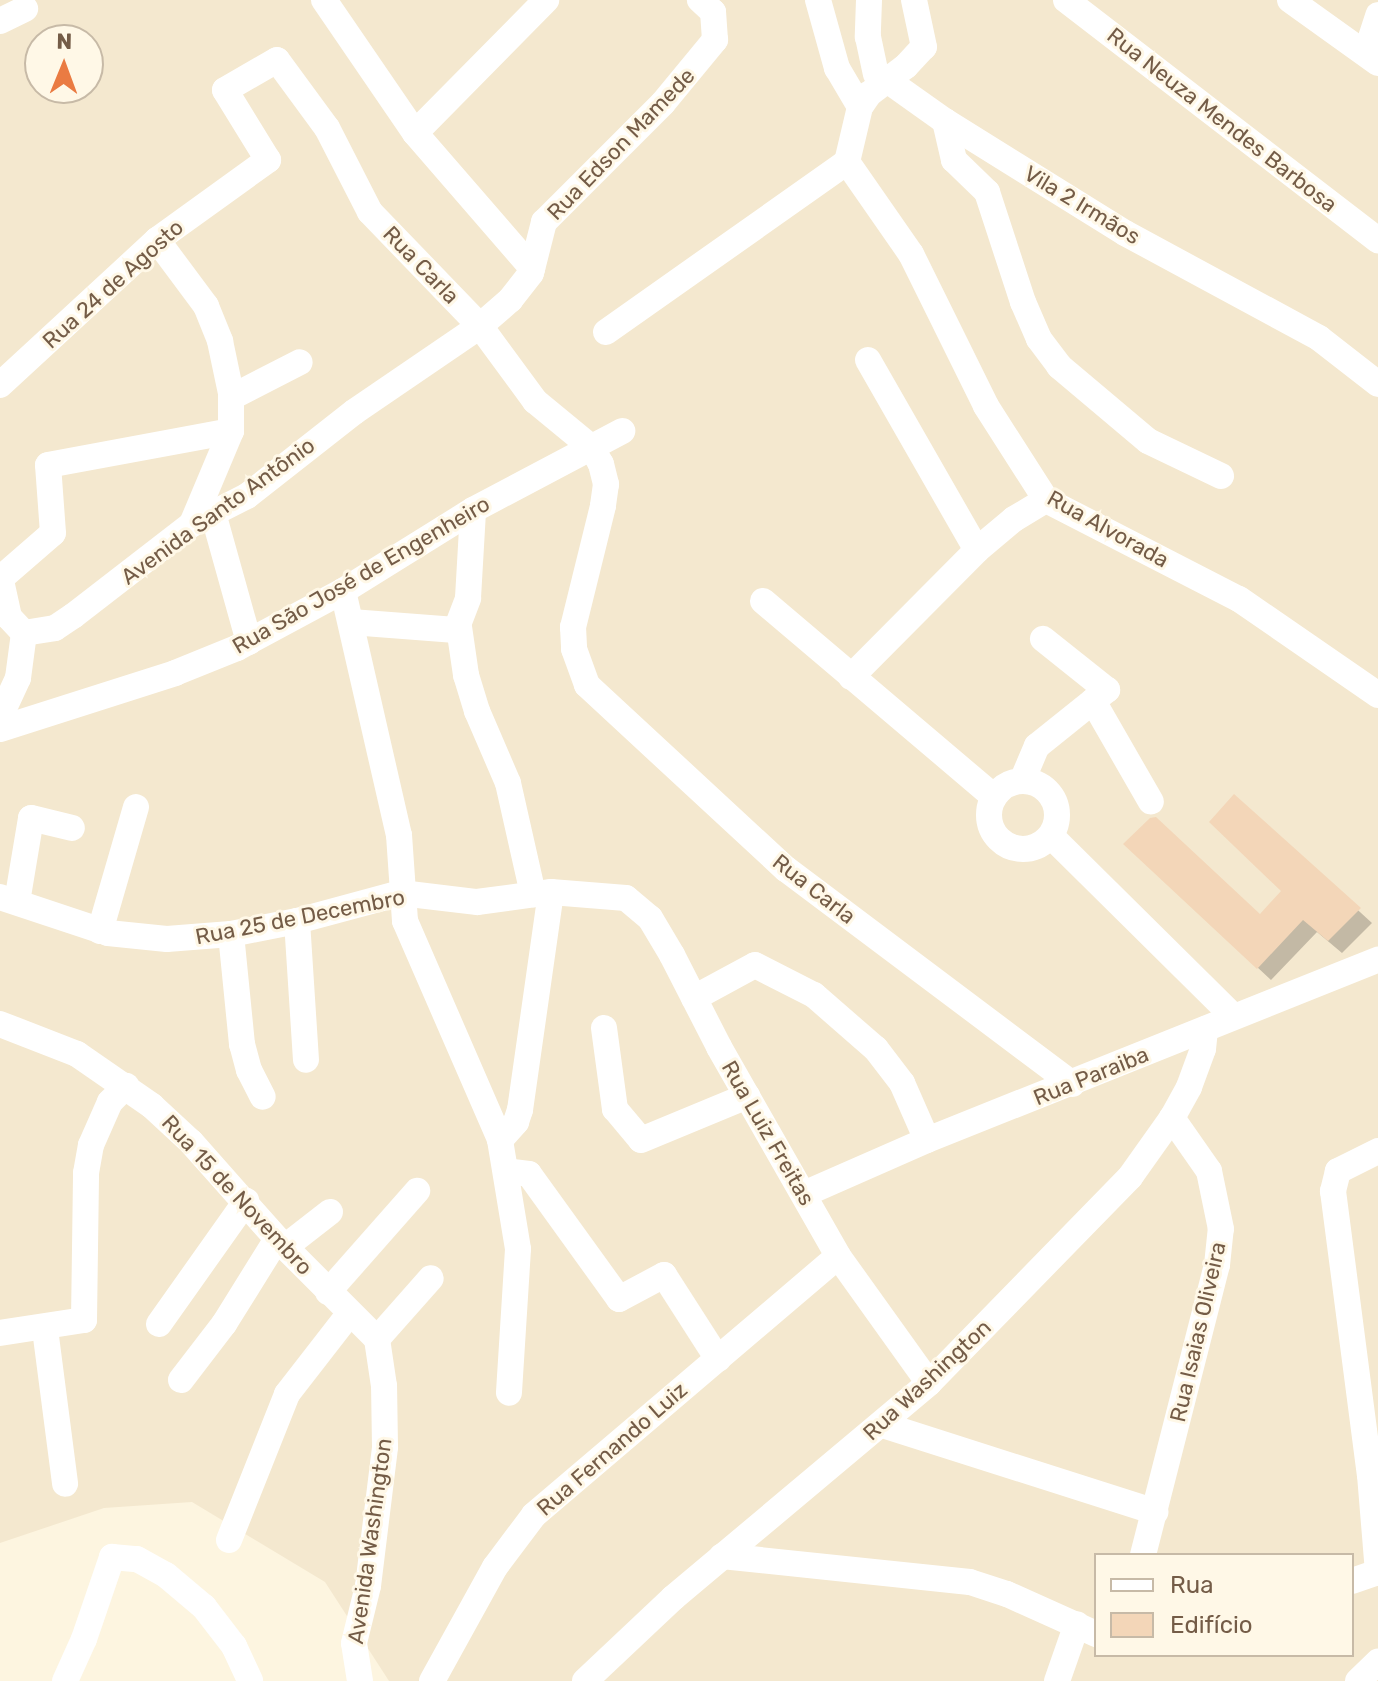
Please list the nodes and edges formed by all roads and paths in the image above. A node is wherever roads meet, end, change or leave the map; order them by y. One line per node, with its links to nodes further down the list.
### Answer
1 (546, 0): 17 (street)
2 (700, 0): 21 (street, Rua Edson Mamede)
3 (818, 0): 15 (street)
4 (869, 0): 14 (street)
5 (914, 0): 14 (street)
6 (1066, 0): 20 (street, Rua Neuza Mendes Barbosa)
7 (1290, 0): 12 (street)
8 (327, 1): 17 (street)
9 (25, 9): 11 (street)
10 (1378, 15): 12 (street)
11 (0, 21)
12 (1372, 58)
13 (277, 60): 19 (street, Rua 24 de Agosto); 22 (street, Rua Carla)
14 (882, 77): 15 (street); 16 (street, Vila 2 Irmãos)
15 (860, 107): 18 (street)
16 (945, 121): 26 (street, Vila 2 Irmãos); 32 (street)
17 (415, 133): 21 (street)
18 (847, 162): 23 (street); 33 (street, Rua Alvorada)
19 (157, 240): 27 (street, Rua 24 de Agosto); 28 (street)
20 (1378, 240)
21 (532, 268): 22 (street, Rua Edson Mamede)
22 (480, 326): 31 (street, Rua Carla); 35 (street, Avenida Santo Antônio)
23 (606, 332)
24 (868, 360): 36 (street)
25 (300, 362): 28 (street)
26 (1378, 384)
27 (0, 385)
28 (232, 397): 29 (street)
29 (231, 431): 35 (street); 37 (street)
30 (622, 431): 31 (street, Rua São José de Engenheiro)
31 (592, 448): 34 (street, Rua São José de Engenheiro); 70 (street, Rua Carla)
32 (1221, 476)
33 (1046, 500): 36 (street); 47 (street, Rua Alvorada)
34 (473, 510): 38 (street, Rua São José de Engenheiro); 41 (street)
35 (203, 518): 42 (street, Avenida Santo Antônio); 44 (street)
36 (977, 550): 45 (street)
37 (0, 577): 42 (street)
38 (343, 591): 40 (street); 44 (street, Rua São José de Engenheiro)
39 (763, 601): 45 (street)
40 (351, 622): 41 (street); 56 (street)
41 (459, 627): 57 (street)
42 (24, 633): 48 (street)
43 (1043, 639): 46 (street)
44 (249, 642): 49 (street, Rua São José de Engenheiro)
45 (851, 677): 51 (street)
46 (1100, 695): 50 (street); 52 (street)
47 (1378, 695)
48 (0, 717)
49 (0, 729)
50 (1022, 781): 51 (street); 55 (street)
51 (994, 797): 55 (street)
52 (1151, 802)
53 (136, 807): 61 (street)
54 (72, 828): 59 (street)
55 (1051, 836): 65 (street)
56 (401, 893): 57 (street, Rua 25 de Decembro); 60 (street, Rua 25 de Decembro); 75 (street)
57 (542, 893): 58 (street, Rua 25 de Decembro); 75 (street)
58 (606, 893): 64 (street, Rua Luiz Freitas)
59 (8, 899): 61 (street, Rua 25 de Decembro)
60 (297, 921): 62 (street, Rua 25 de Decembro); 69 (street)
61 (100, 931): 62 (street, Rua 25 de Decembro)
62 (231, 934): 73 (street)
63 (1378, 960): 65 (street, Rua Paraiba)
64 (694, 998): 72 (street, Rua Luiz Freitas); 76 (street)
65 (1233, 1016): 68 (street, Rua Paraiba)
66 (0, 1024): 71 (street, Rua 15 de Novembro)
67 (604, 1028): 72 (street)
68 (1205, 1029): 70 (street, Rua Paraiba); 74 (street, Rua Washington)
69 (306, 1060)
70 (1072, 1084): 76 (street, Rua Paraiba)
71 (126, 1086): 81 (street, Rua 15 de Novembro); 89 (street)
72 (747, 1096): 80 (street, Rua Luiz Freitas)
73 (263, 1097)
74 (1172, 1118): 94 (street, Rua Washington); 98 (street, Rua Isaias Oliveira)
75 (500, 1140): 78 (street)
76 (927, 1140): 80 (street, Rua Paraiba)
77 (1378, 1151): 102 (street)
78 (506, 1171): 92 (street); 95 (street)
79 (417, 1191): 86 (street)
80 (804, 1194): 84 (street, Rua Luiz Freitas)
81 (246, 1201): 83 (street, Rua 15 de Novembro); 88 (street)
82 (330, 1212): 83 (street)
83 (281, 1243): 86 (street, Rua 15 de Novembro); 93 (street)
84 (838, 1256): 92 (street, Rua Fernando Luiz); 94 (street, Rua Luiz Freitas)
85 (431, 1278): 91 (street)
86 (328, 1292): 87 (street, Rua 15 de Novembro)
87 (349, 1314): 91 (street, Rua 15 de Novembro); 99 (street)
88 (159, 1324)
89 (45, 1329): 90 (street); 97 (street)
90 (0, 1333)
91 (377, 1339): 106 (street, Avenida Washington)
92 (718, 1359): 109 (street, Rua Fernando Luiz)
93 (181, 1380)
94 (929, 1383): 96 (street, Rua Washington)
95 (509, 1393)
96 (883, 1425): 98 (street); 101 (street, Rua Washington)
97 (65, 1484)
98 (1155, 1512): 100 (street, Rua Isaias Oliveira)
99 (229, 1540)
100 (1144, 1553)
101 (722, 1556): 104 (street); 110 (street, Rua Washington)
102 (1378, 1572): 103 (street)
103 (1354, 1580)
104 (1087, 1629): 111 (street)
105 (1378, 1662): 112 (street)
106 (354, 1678)
107 (65, 1681): 108 (street)
108 (250, 1681)
109 (432, 1681)
110 (585, 1681)
111 (1057, 1681)
112 (1358, 1681)

